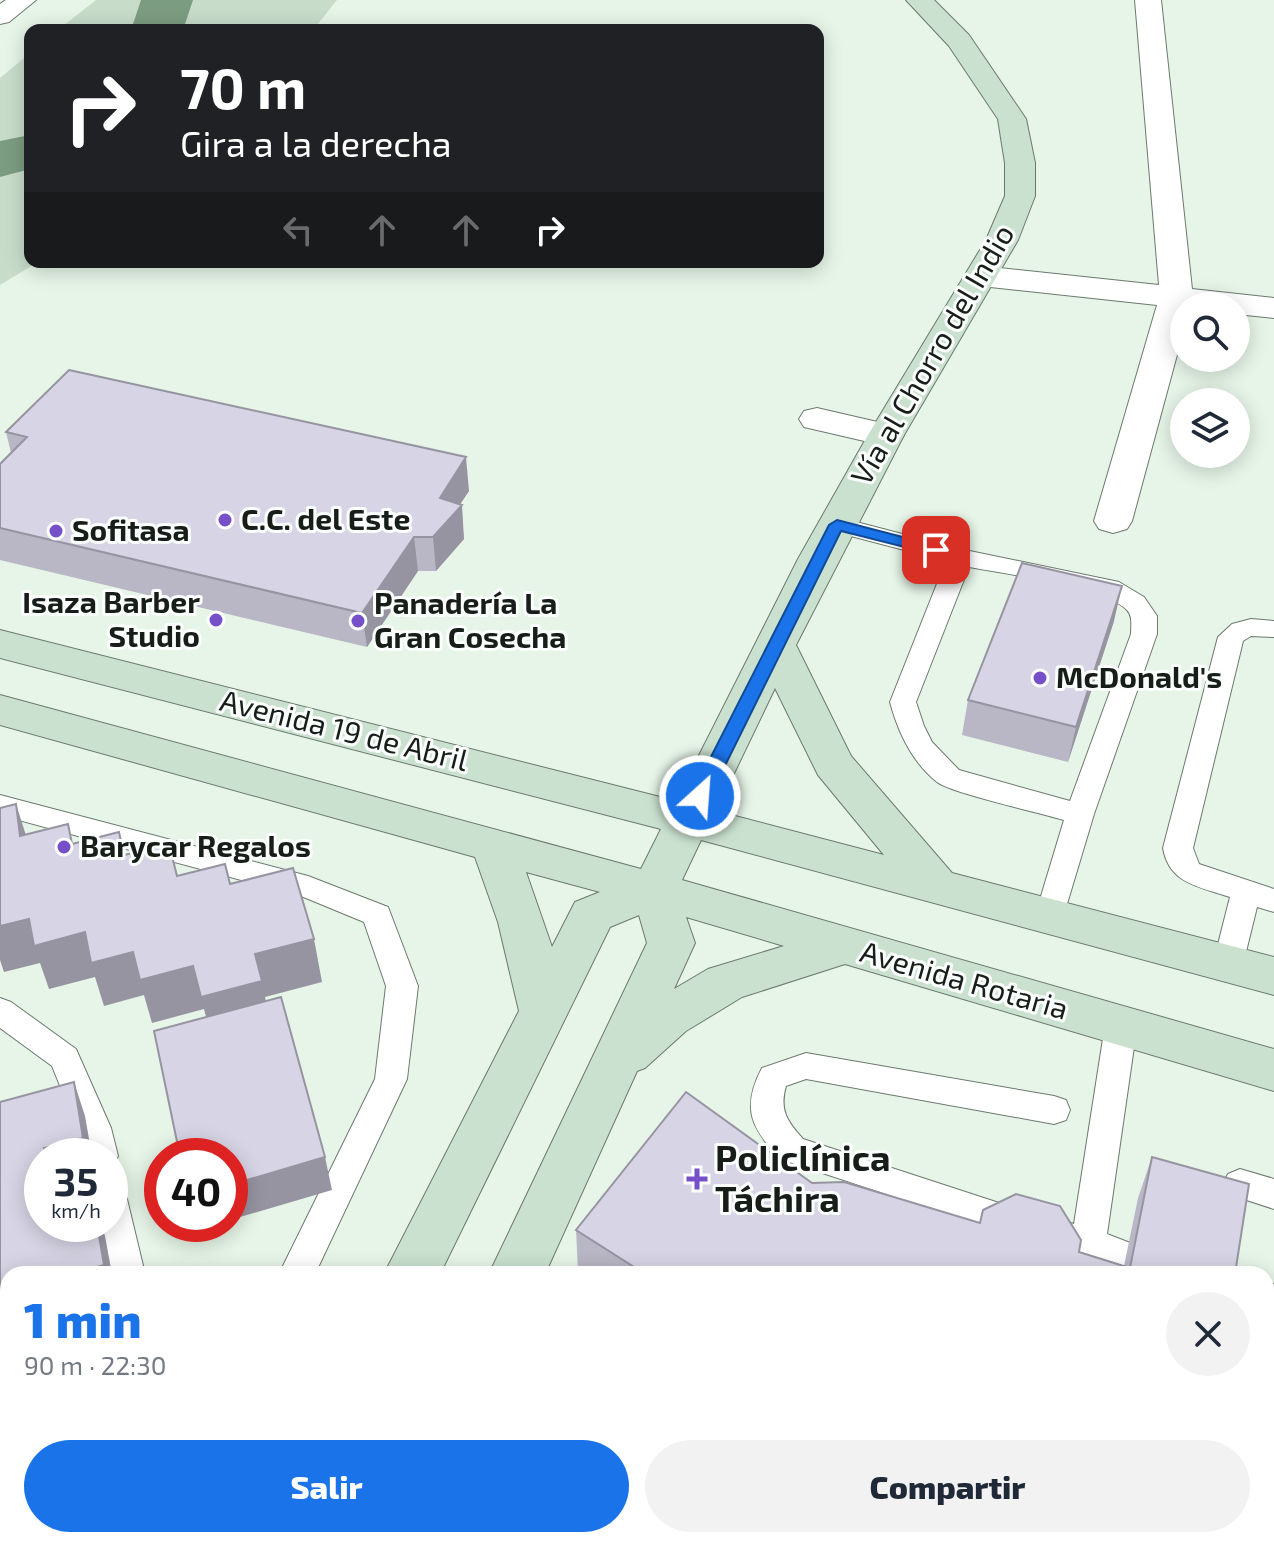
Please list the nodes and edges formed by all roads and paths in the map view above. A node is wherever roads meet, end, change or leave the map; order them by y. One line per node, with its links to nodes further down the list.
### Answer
1 (23, 0): 4 (street)
2 (919, 0): 5 (main road, Vía al Chorro del Indio)
3 (1148, 0): 6 (street)
4 (0, 16)
5 (981, 276): 7 (street); 12 (main road, Vía al Chorro del Indio)
6 (1176, 292)
7 (1170, 296)
8 (1250, 305): 9 (street)
9 (1274, 308)
10 (1170, 318): 13 (street)
11 (817, 419): 12 (street)
12 (886, 435): 14 (main road, Vía al Chorro del Indio)
13 (1113, 521)
14 (837, 525): 15 (lane); 18 (main road, Vía al Chorro del Indio)
15 (960, 557): 21 (lane); 21 (lane)
16 (1274, 629): 26 (lane)
17 (0, 644): 22 (main road, Avenida 19 de Abril)
18 (775, 644): 22 (main road, Vía al Chorro del Indio); 24 (main road)
19 (0, 710): 23 (main road)
20 (0, 805): 44 (lane)
21 (1080, 814): 27 (lane)
22 (688, 821): 24 (main road); 25 (main road, Vía al Chorro del Indio)
23 (493, 845): 25 (main road); 31 (main road)
24 (938, 888): 27 (main road)
25 (654, 890): 28 (main road, Avenida Rotaria); 31 (main road); 34 (main road)
26 (1260, 897): 29 (lane)
27 (1050, 916): 29 (main road)
28 (843, 946): 33 (main road, Avenida Rotaria); 34 (main road)
29 (1228, 964): 30 (main road)
30 (1274, 976)
31 (543, 1010): 45 (main road)
32 (0, 1011): 37 (lane)
33 (1121, 1026): 35 (main road, Avenida Rotaria); 41 (lane)
34 (612, 1068): 46 (main road)
35 (1274, 1070)
36 (1054, 1110): 41 (lane)
37 (96, 1138)
38 (1240, 1184): 39 (lane)
39 (1274, 1194)
40 (120, 1242): 43 (lane)
41 (1088, 1243): 42 (lane)
42 (1126, 1257)
43 (125, 1266)
44 (301, 1266)
45 (416, 1266)
46 (521, 1266)

